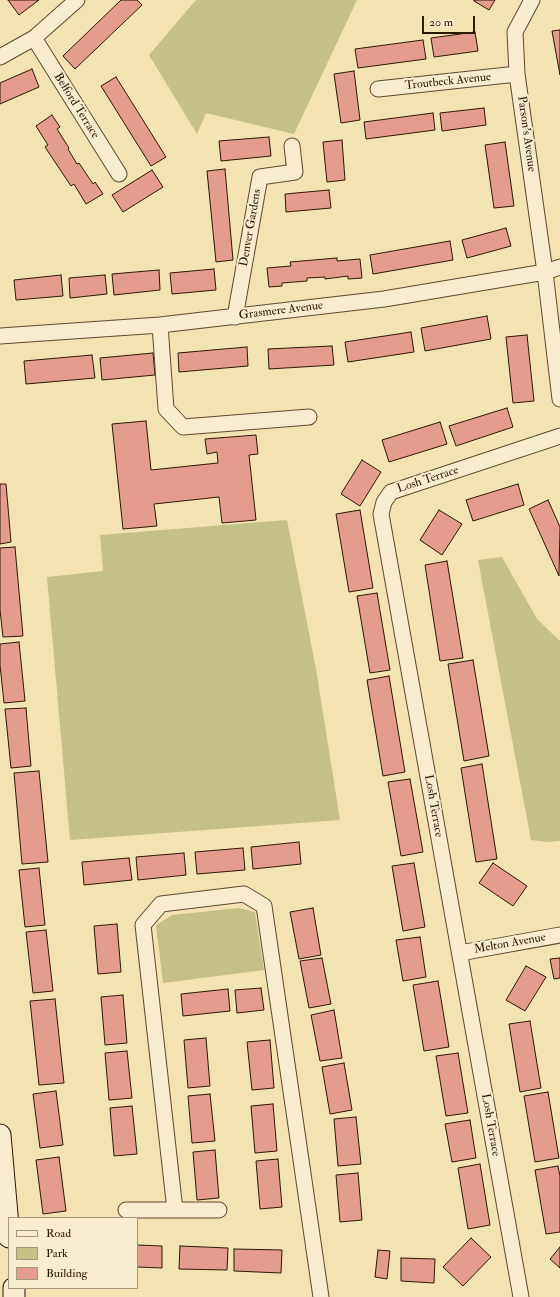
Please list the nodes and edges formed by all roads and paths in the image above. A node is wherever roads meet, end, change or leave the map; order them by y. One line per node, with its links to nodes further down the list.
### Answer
1 (77, 0): 3 (street)
2 (532, 0): 5 (street, Parson's Avenue)
3 (34, 38): 4 (street); 8 (street, Belford Terrace)
4 (0, 57)
5 (517, 74): 6 (street, Troutbeck Avenue); 10 (street, Parson's Avenue)
6 (378, 89)
7 (292, 146): 11 (street, Denver Gardens)
8 (119, 174)
9 (560, 267): 10 (street, Grasmere Avenue)
10 (545, 272): 11 (street, Grasmere Avenue); 14 (street, Parson's Avenue)
11 (235, 317): 12 (street, Grasmere Avenue)
12 (160, 325): 13 (street, Grasmere Avenue); 15 (street)
13 (0, 336)
14 (560, 399)
15 (309, 417)
16 (560, 436): 18 (street, Losh Terrace)
17 (560, 935): 18 (street, Melton Avenue)
18 (460, 954): 25 (street, Losh Terrace)
19 (0, 1135): 23 (street)
20 (126, 1210): 21 (street)
21 (175, 1210): 22 (street); 24 (street)
22 (219, 1210)
23 (8, 1226)
24 (321, 1297)
25 (521, 1297)

